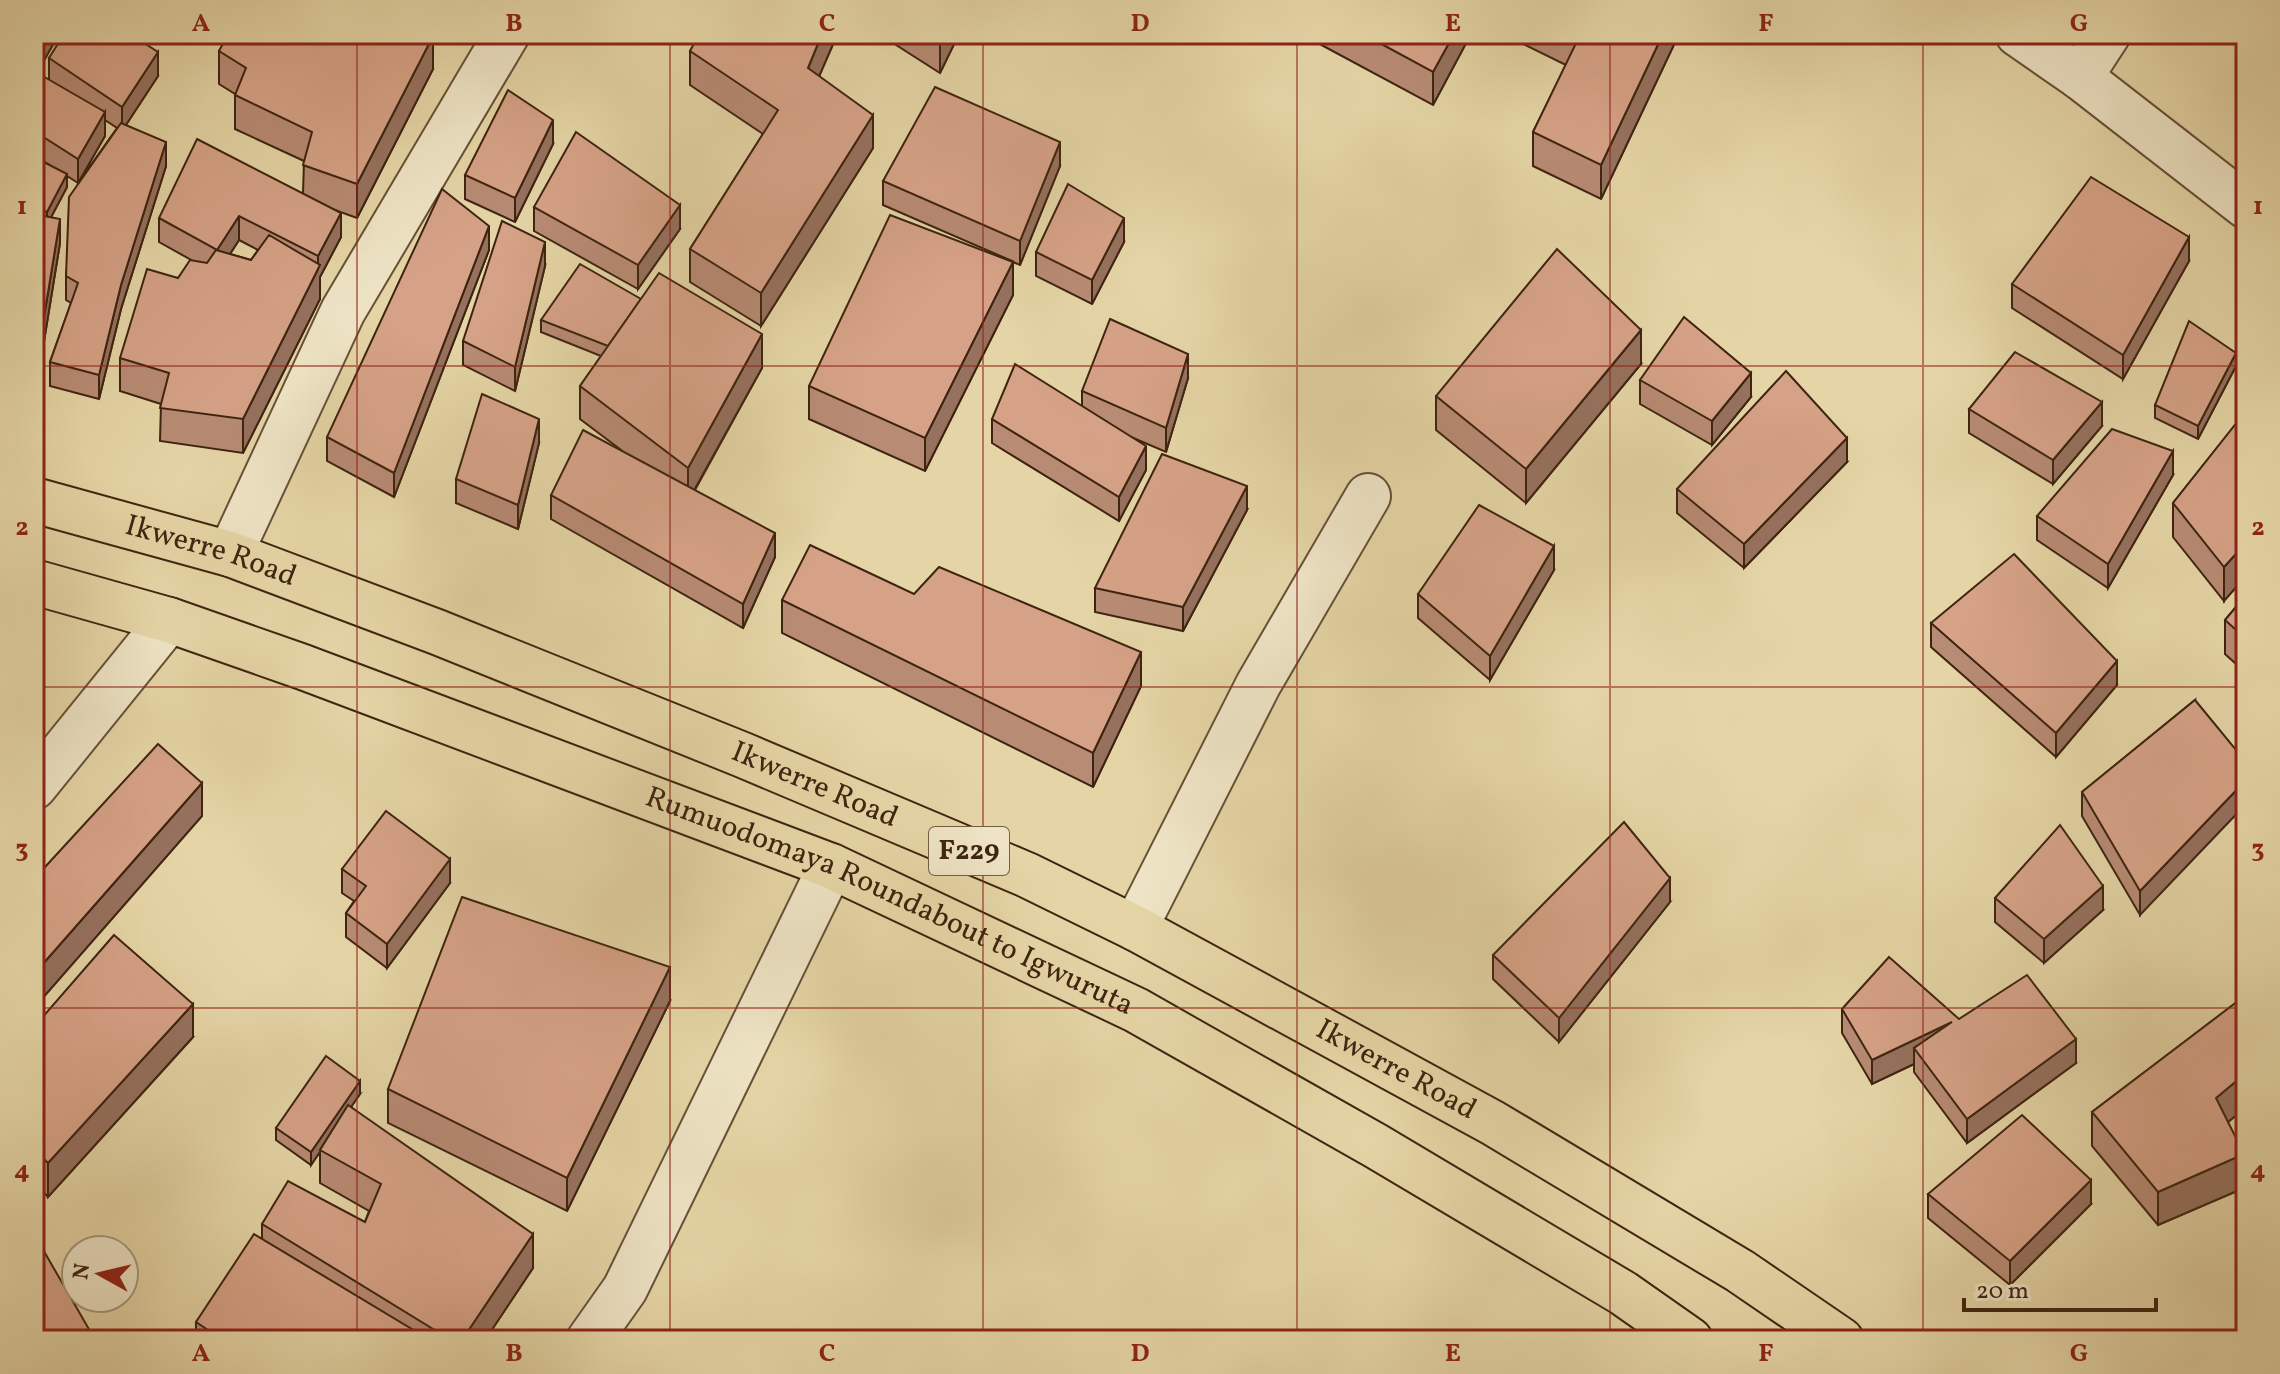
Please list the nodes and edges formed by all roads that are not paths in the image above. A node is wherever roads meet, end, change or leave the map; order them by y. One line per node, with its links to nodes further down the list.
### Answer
1 (507, 34): 8 (street)
2 (2018, 34): 4 (street)
3 (2108, 34): 4 (street)
4 (2080, 77): 5 (street)
5 (2246, 206)
6 (1368, 496): 13 (street)
7 (34, 500): 8 (main road, Ikwerre Road / F229)
8 (230, 554): 13 (main road, Ikwerre Road / F229)
9 (34, 582): 10 (main road, Rumuodomaya Roundabout to Igwuruta / F229)
10 (169, 620): 11 (street); 12 (main road, Rumuodomaya Roundabout to Igwuruta / F229)
11 (34, 787)
12 (831, 866): 14 (street); 15 (main road, Rumuodomaya Roundabout to Igwuruta / F229)
13 (1135, 928): 16 (main road, Ikwerre Road / F229)
14 (589, 1340)
15 (1690, 1340)
16 (1841, 1340)

